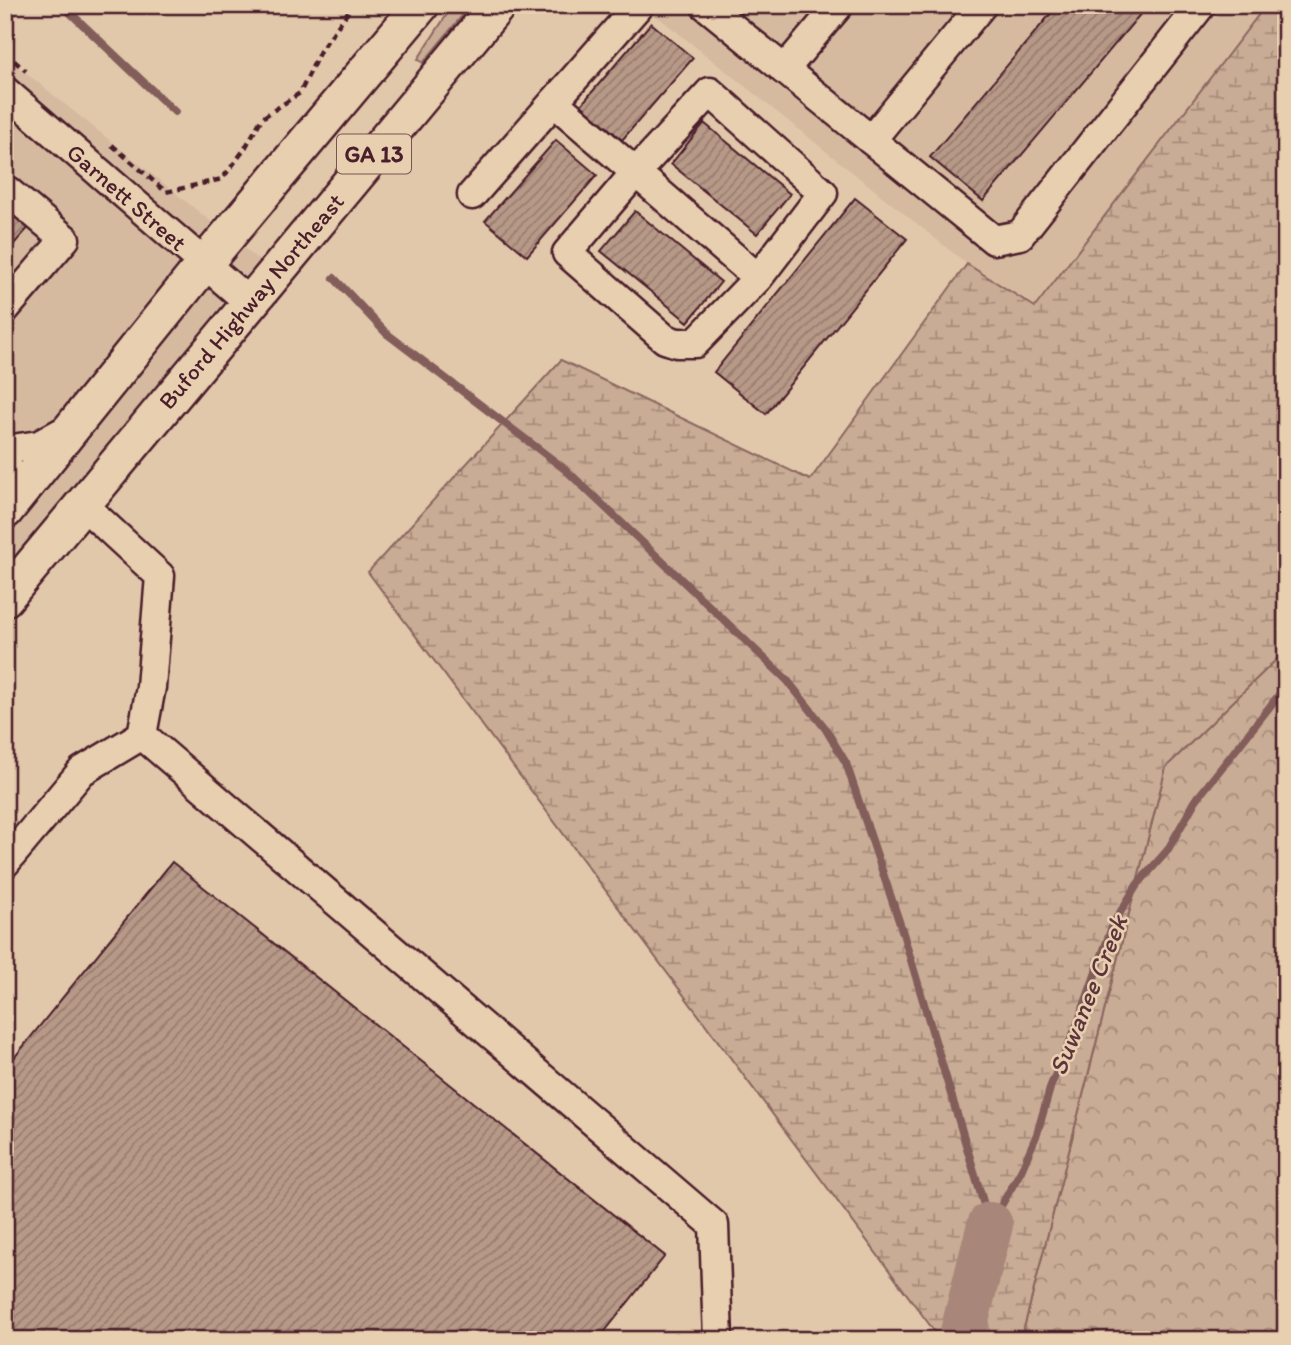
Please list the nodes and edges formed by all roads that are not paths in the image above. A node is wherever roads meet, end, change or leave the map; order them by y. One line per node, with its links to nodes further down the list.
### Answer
1 (400, 5): 9 (street)
2 (421, 5): 9 (main road, GA 13)
3 (498, 5): 19 (main road, Buford Highway Northeast / GA 13)
4 (639, 5): 12 (street)
5 (705, 5): 10 (street)
6 (839, 5): 10 (street)
7 (982, 5): 13 (street)
8 (1201, 5): 13 (street)
9 (384, 51): 17 (main road, GA 13)
10 (785, 70): 13 (street)
11 (5, 91): 17 (street, Garnett Street)
12 (554, 102): 14 (street); 16 (street)
13 (871, 140)
14 (636, 172): 18 (street); 18 (street); 18 (street)
15 (5, 189): 20 (street)
16 (472, 195)
17 (204, 264): 19 (street, Garnett Street); 21 (main road, GA 13)
18 (758, 278)
19 (250, 303): 24 (main road, Buford Highway Northeast / GA 13)
20 (5, 309)
21 (74, 426): 22 (street); 25 (main road, GA 13)
22 (5, 450)
23 (5, 456): 25 (street)
24 (82, 504): 26 (main road, Buford Highway Northeast / GA 13); 27 (street)
25 (6, 511)
26 (5, 598)
27 (142, 735): 28 (street); 29 (street)
28 (5, 863)
29 (718, 1340)

